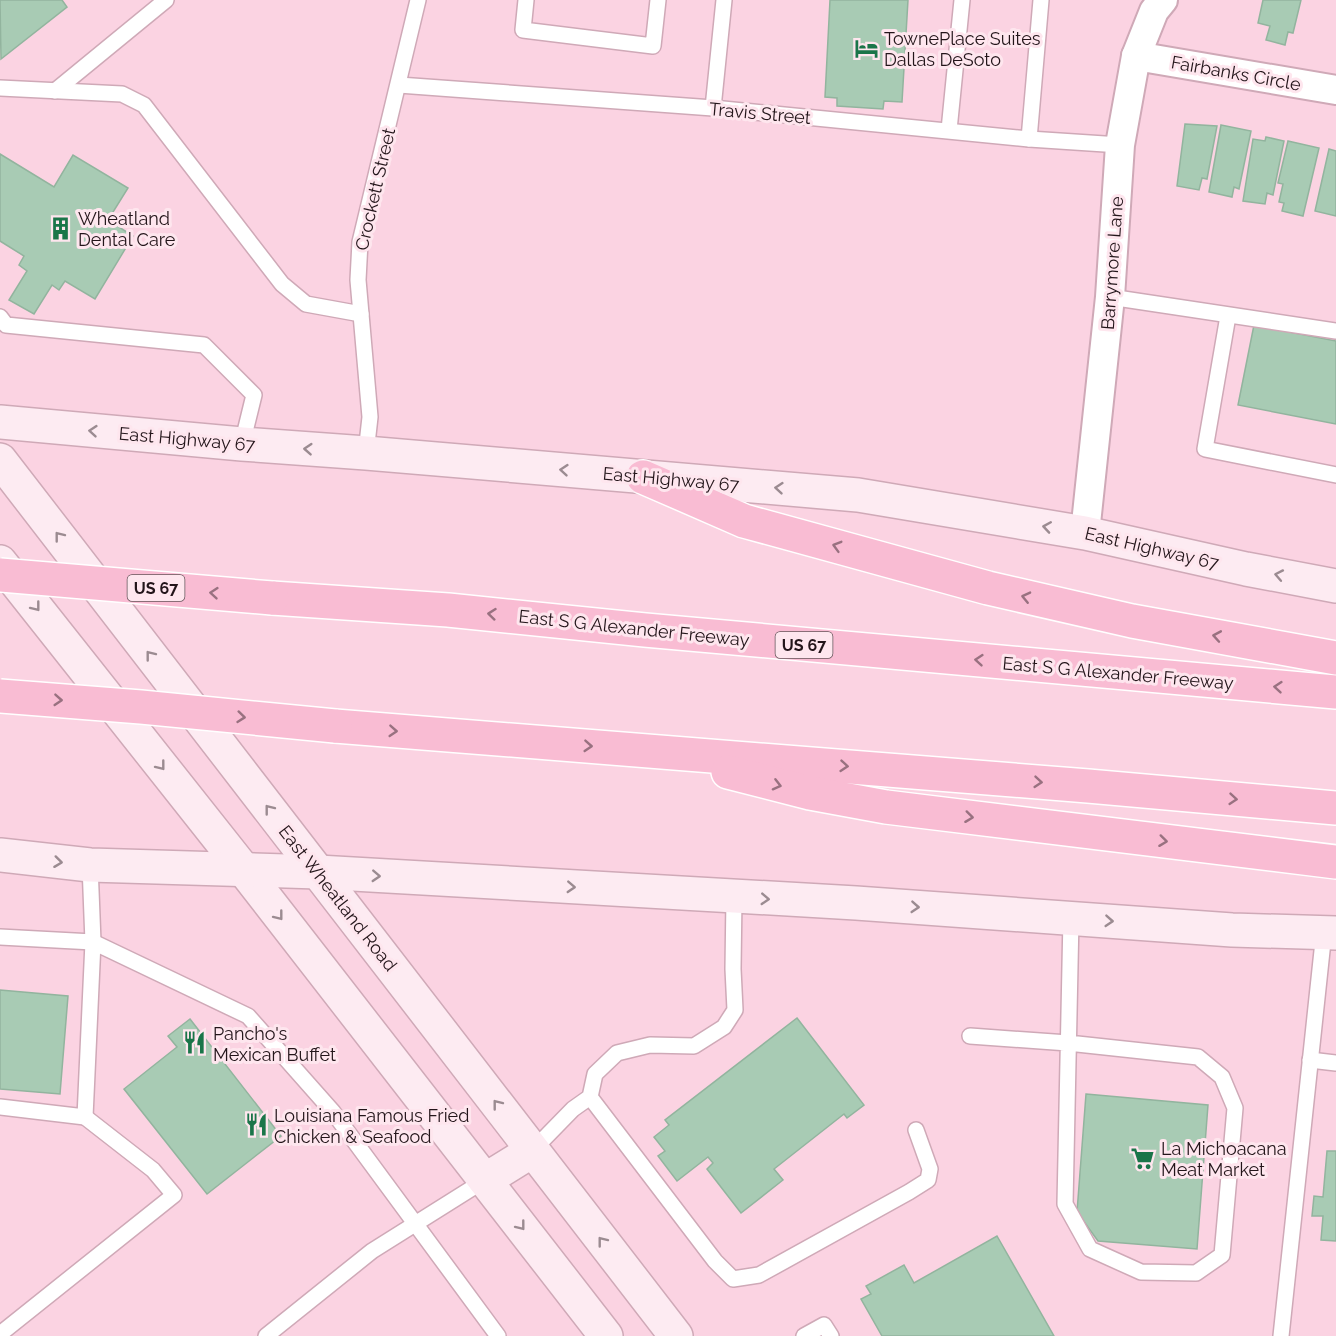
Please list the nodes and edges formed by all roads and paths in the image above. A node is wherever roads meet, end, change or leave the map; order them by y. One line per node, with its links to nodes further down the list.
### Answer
1 (166, 0): 13 (lane)
2 (418, 0): 10 (lane, Crockett Street)
3 (526, 0): 4 (lane)
4 (658, 0)
5 (724, 0): 14 (lane)
6 (962, 0): 15 (lane)
7 (1041, 0): 16 (lane)
8 (1162, 0): 9 (street, Barrymore Lane)
9 (1136, 56): 12 (street, Fairbanks Circle); 17 (street, Barrymore Lane)
10 (399, 85): 14 (lane, Travis Street); 19 (lane, Crockett Street)
11 (0, 88): 13 (lane)
12 (1336, 90)
13 (55, 91): 19 (lane)
14 (713, 108): 15 (lane, Travis Street)
15 (949, 130): 16 (lane, Travis Street)
16 (1029, 139): 17 (lane, Travis Street)
17 (1120, 145): 18 (street, Barrymore Lane)
18 (1110, 297): 20 (lane); 29 (street, Barrymore Lane)
19 (361, 314): 25 (lane, Crockett Street)
20 (1228, 316): 22 (lane); 27 (lane)
21 (0, 318): 24 (lane)
22 (1336, 331)
23 (0, 422): 24 (main road, East Highway 67, one-way to 23)
24 (242, 444): 25 (main road, East Highway 67, one-way to 24)
25 (366, 453): 28 (main road, East Highway 67, one-way to 25)
26 (0, 460): 42 (main road, East Wheatland Road, one-way to 26)
27 (1336, 475)
28 (643, 477): 29 (main road, East Highway 67, one-way to 28); 33 (highway, one-way to 28)
29 (1085, 533): 32 (main road, East Highway 67, one-way to 29)
30 (0, 561): 41 (main road, one-way to 41)
31 (0, 575): 34 (highway, East S G Alexander Freeway / US 67, one-way to 31, bridge)
32 (1336, 586)
33 (1336, 658)
34 (1336, 692)
35 (0, 696): 36 (highway, one-way to 36, bridge)
36 (639, 750): 37 (highway, one-way to 37); 39 (highway, one-way to 39)
37 (1336, 808)
38 (0, 855): 40 (main road, one-way to 40)
39 (1336, 862)
40 (90, 865): 41 (main road); 47 (lane)
41 (244, 870): 42 (main road); 57 (main road, one-way to 57)
42 (318, 872): 43 (main road, one-way to 43); 56 (main road, East Wheatland Road, one-way to 42)
43 (734, 897): 44 (main road, one-way to 44); 52 (lane)
44 (1071, 918): 45 (main road, one-way to 45); 49 (lane)
45 (1330, 933): 50 (lane)
46 (0, 937): 47 (lane)
47 (93, 942): 54 (lane); 58 (lane)
48 (970, 1036): 49 (lane)
49 (1068, 1043): 49 (lane)
50 (1310, 1060): 51 (lane); 66 (lane)
51 (1336, 1063)
52 (590, 1097): 55 (lane); 56 (lane)
53 (0, 1107): 54 (lane)
54 (85, 1117): 59 (lane)
55 (916, 1130)
56 (532, 1150): 57 (main road); 63 (main road, East Wheatland Road, one-way to 56)
57 (485, 1180): 58 (lane); 62 (main road, one-way to 62)
58 (416, 1224): 60 (lane); 61 (lane)
59 (0, 1334)
60 (266, 1336)
61 (498, 1336)
62 (606, 1336)
63 (676, 1336)
64 (804, 1336): 65 (lane)
65 (831, 1336)
66 (1281, 1336)

